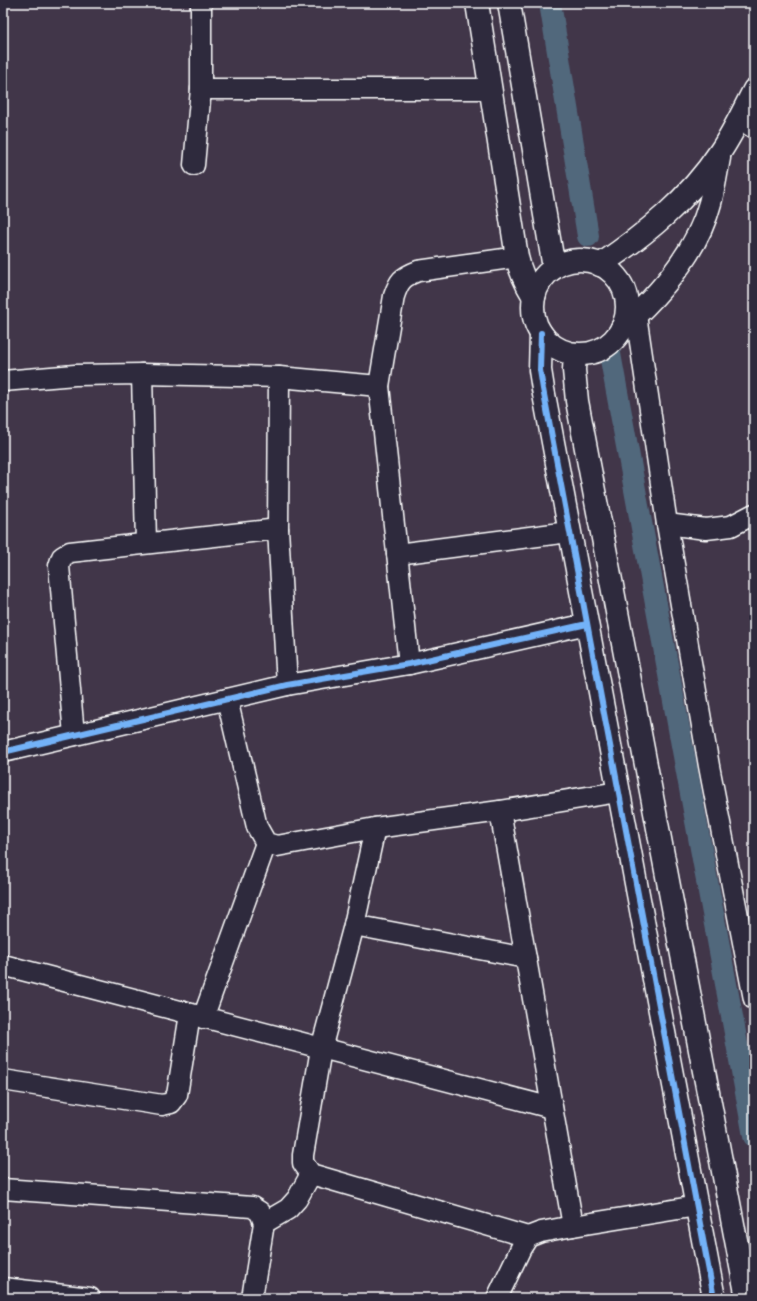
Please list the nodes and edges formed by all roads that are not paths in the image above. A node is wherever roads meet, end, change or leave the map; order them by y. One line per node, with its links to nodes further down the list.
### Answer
1 (202, 3): 4 (street)
2 (477, 3): 5 (street)
3 (509, 3): 12 (street)
4 (201, 89): 5 (street); 9 (street)
5 (491, 89): 10 (street)
6 (754, 90): 7 (street)
7 (747, 123): 8 (street)
8 (720, 153): 11 (street); 14 (street)
9 (194, 165)
10 (517, 256): 13 (street); 20 (street)
11 (600, 265): 12 (street); 14 (street)
12 (554, 268): 13 (street)
13 (534, 297): 15 (street)
14 (629, 321): 16 (street); 22 (street)
15 (541, 333): 16 (street); 24 (street)
16 (575, 354): 56 (street)
17 (142, 374): 18 (street); 19 (street); 25 (street)
18 (280, 377): 20 (street); 23 (street)
19 (3, 381)
20 (379, 386): 26 (street)
21 (754, 514): 22 (street)
22 (667, 524): 40 (street)
23 (278, 529): 25 (street); 29 (street)
24 (569, 532): 26 (street); 27 (street)
25 (146, 543): 31 (street)
26 (397, 554): 28 (street)
27 (587, 624): 28 (street); 33 (street)
28 (409, 664): 29 (street)
29 (287, 684): 30 (street)
30 (227, 699): 31 (street); 36 (street)
31 (74, 735): 32 (street)
32 (3, 752)
33 (618, 792): 34 (street); 47 (street)
34 (500, 811): 35 (street); 38 (street)
35 (375, 828): 36 (street); 37 (street)
36 (266, 842): 41 (street)
37 (354, 925): 38 (street); 42 (street)
38 (526, 958): 44 (street)
39 (3, 966): 41 (street)
40 (754, 999)
41 (197, 1016): 42 (street); 43 (street)
42 (321, 1049): 44 (street); 45 (street)
43 (3, 1080)
44 (552, 1108): 49 (street)
45 (312, 1174): 48 (street); 50 (street)
46 (3, 1189): 48 (street)
47 (696, 1206): 49 (street); 55 (street)
48 (264, 1223): 53 (street)
49 (573, 1226): 50 (street)
50 (528, 1237): 54 (street)
51 (3, 1288): 52 (street)
52 (90, 1298)
53 (252, 1298)
54 (497, 1298)
55 (714, 1298)
56 (748, 1298)

